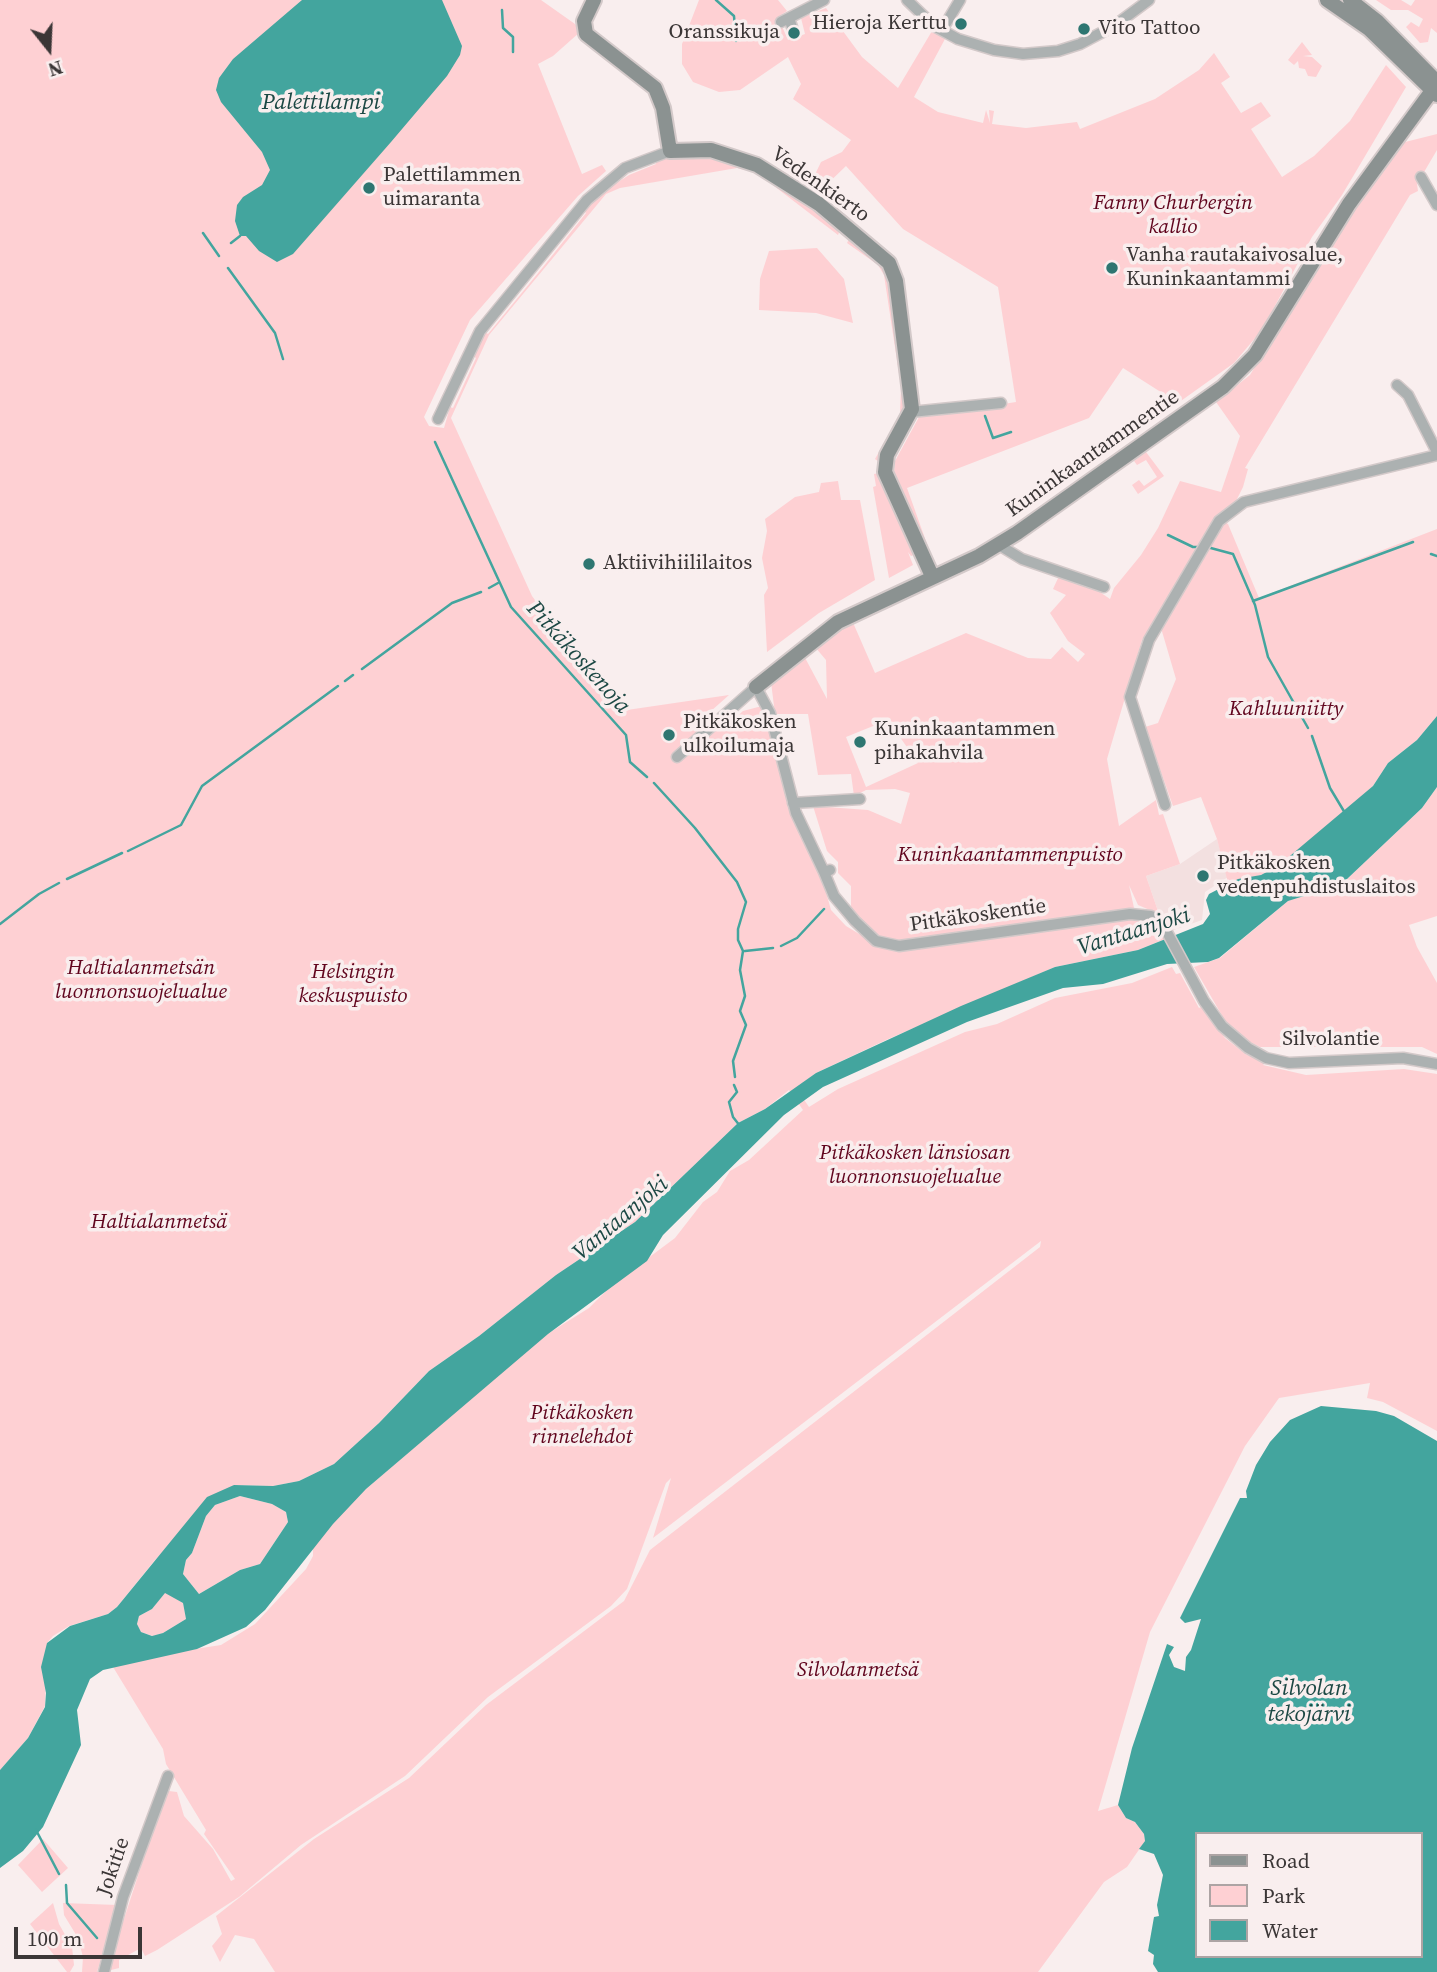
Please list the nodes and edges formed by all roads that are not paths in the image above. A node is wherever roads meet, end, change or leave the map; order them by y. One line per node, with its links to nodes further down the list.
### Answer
1 (594, 0): 11 (street)
2 (824, 0): 8 (street)
3 (907, 0): 9 (street)
4 (960, 0): 9 (street)
5 (1149, 0): 9 (street)
6 (1327, 0): 10 (street)
7 (1350, 0): 10 (street)
8 (793, 30)
9 (942, 30)
10 (1435, 88): 19 (street, Kuninkaantammentie)
11 (670, 151): 16 (street, Vedenkierto); 17 (street, Vedenkierto)
12 (1421, 177): 13 (street)
13 (1437, 205)
14 (1397, 385): 18 (street)
15 (1001, 403): 16 (street)
16 (911, 412): 20 (street)
17 (438, 419)
18 (1437, 453): 26 (street)
19 (999, 545): 20 (street, Kuninkaantammentie); 21 (street)
20 (932, 576): 22 (street, Kuninkaantammentie)
21 (1106, 586)
22 (756, 687): 23 (street, Kuninkaantammentie); 25 (street, Pitkäkoskentie)
23 (677, 757)
24 (860, 799): 25 (street)
25 (793, 803): 27 (street, Pitkäkoskentie)
26 (1165, 805)
27 (1130, 914): 28 (street, Silvolantie)
28 (1437, 1064)
29 (168, 1776): 30 (street, Jokitie)
30 (104, 1972)

